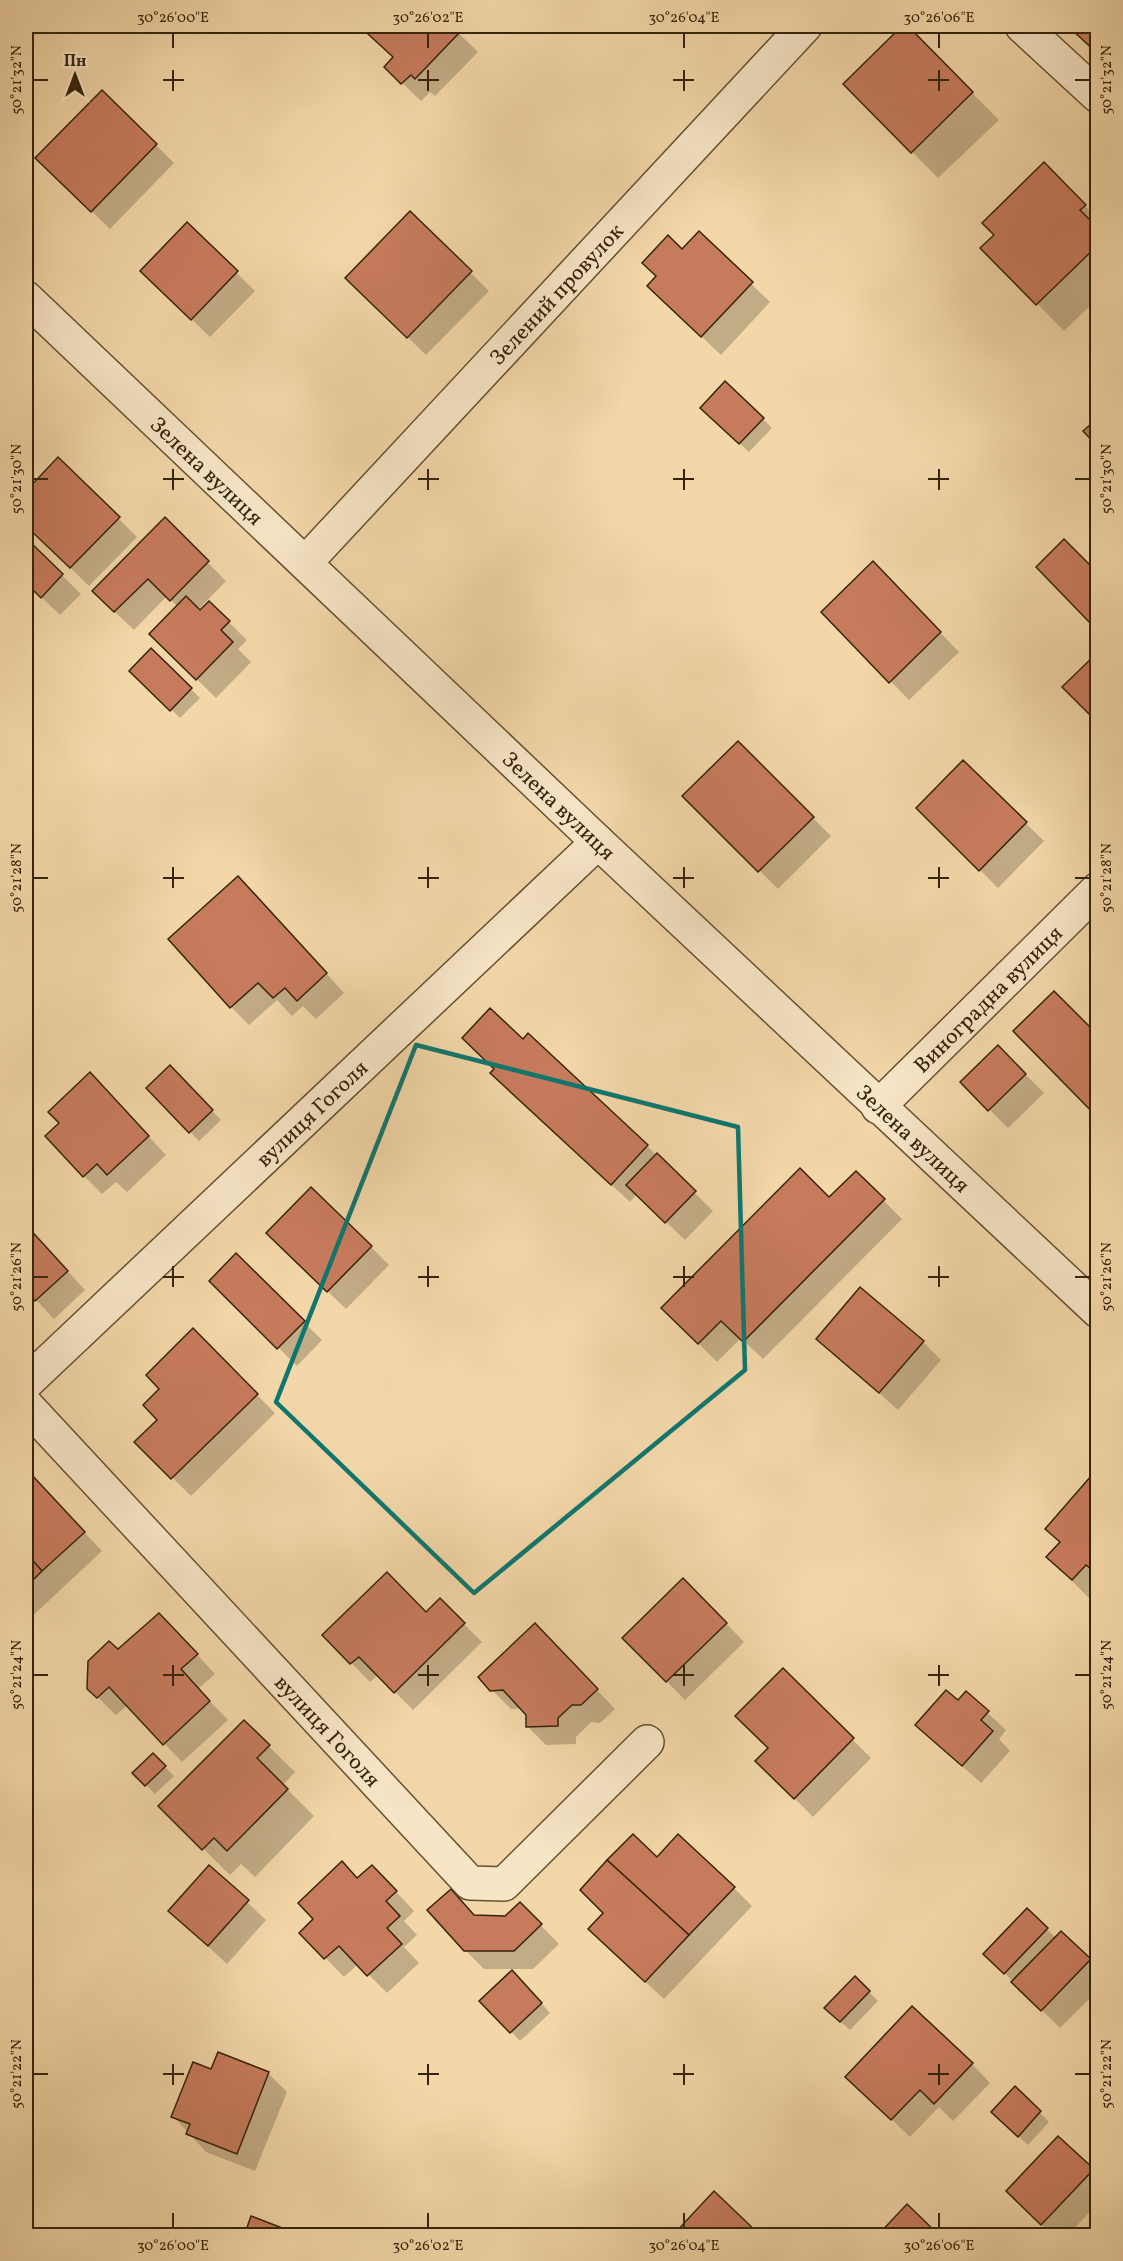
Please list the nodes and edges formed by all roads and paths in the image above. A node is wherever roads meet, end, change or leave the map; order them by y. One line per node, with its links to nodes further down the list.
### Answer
1 (806, 26): 5 (street, Зелений провулок)
2 (1022, 26): 3 (street)
3 (1098, 96)
4 (26, 298): 5 (street, Зелена вулиця)
5 (305, 563): 6 (street, Зелена вулиця)
6 (598, 842): 8 (street, Зелена вулиця); 10 (street, вулиця Гоголя)
7 (1098, 890): 8 (street, Виноградна вулиця)
8 (879, 1107): 9 (street, Зелена вулиця)
9 (1098, 1311)
10 (26, 1383)
11 (26, 1405): 12 (street, вулиця Гоголя)
12 (647, 1742)

